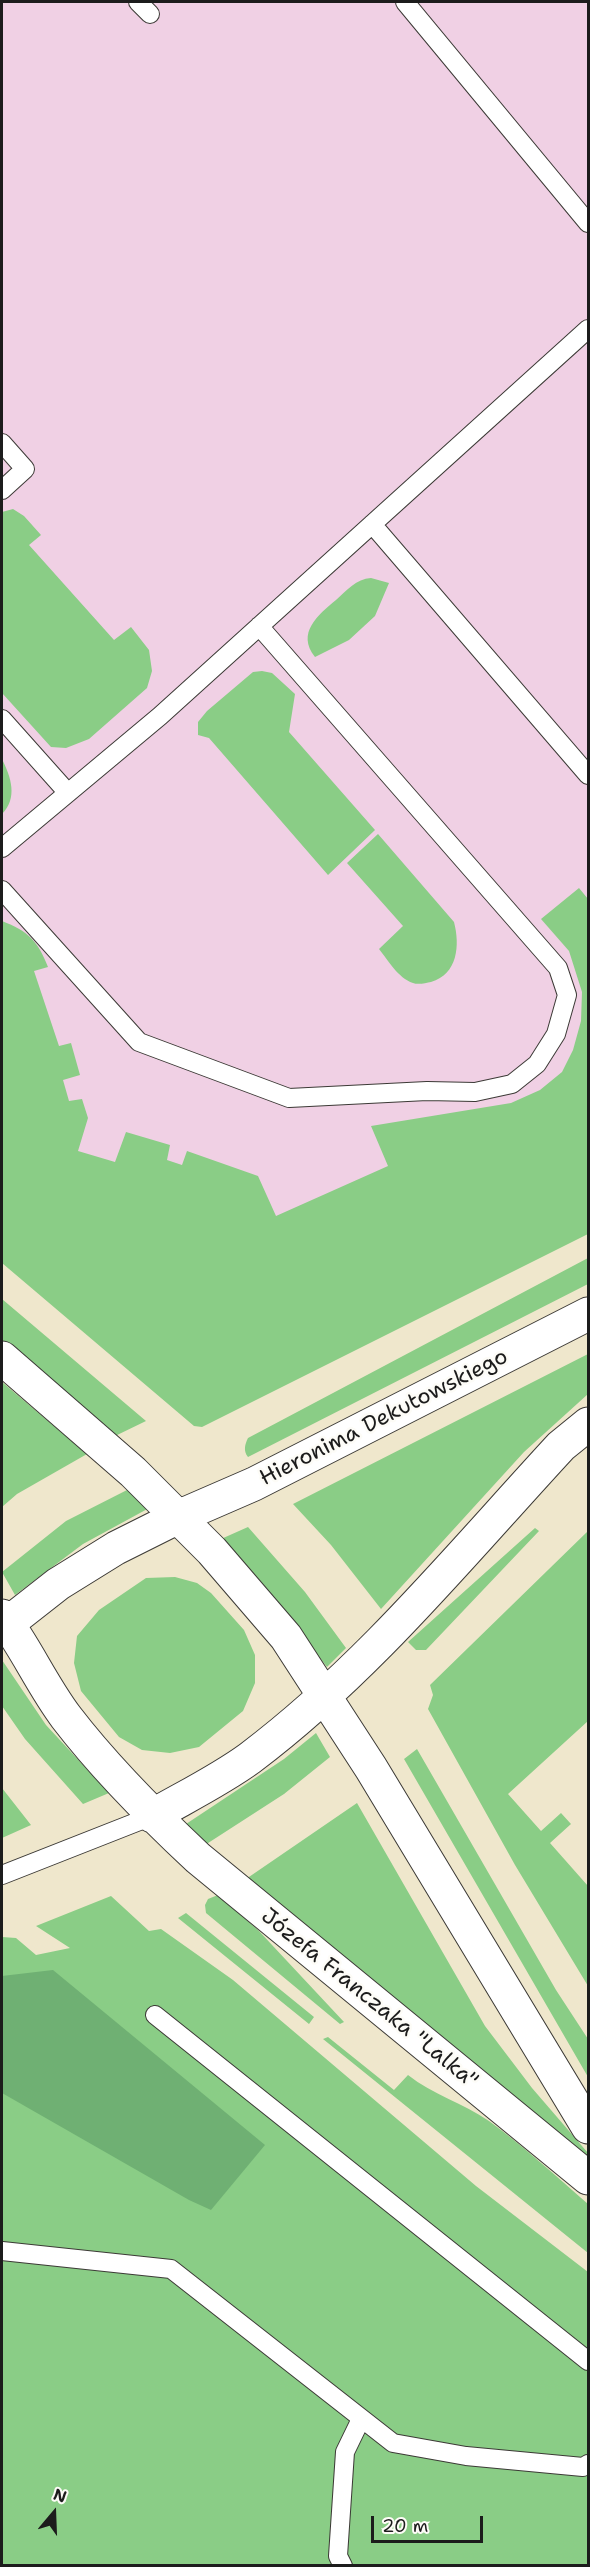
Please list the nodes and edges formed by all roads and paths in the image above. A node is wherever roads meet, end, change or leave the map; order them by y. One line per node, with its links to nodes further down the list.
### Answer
1 (405, 2): 2 (lane)
2 (588, 223)
3 (588, 329): 6 (lane)
4 (2, 442): 5 (lane)
5 (2, 490)
6 (372, 524): 7 (lane); 9 (lane)
7 (259, 626): 10 (lane); 12 (lane)
8 (2, 719): 10 (lane)
9 (588, 776)
10 (68, 793): 11 (lane)
11 (2, 848)
12 (2, 890)
13 (588, 1314): 16 (street, Hieronima Dekutowskiego)
14 (2, 1358): 16 (street)
15 (588, 1424): 18 (street)
16 (178, 1517): 17 (street, Hieronima Dekutowskiego); 18 (street)
17 (4, 1623): 19 (street, Józefa Franczaka "Lalka")
18 (325, 1694): 19 (street); 22 (street)
19 (152, 1816): 20 (lane); 23 (street, Józefa Franczaka "Lalka")
20 (2, 1875)
21 (155, 2015): 25 (lane)
22 (588, 2127)
23 (588, 2178)
24 (2, 2251): 26 (lane)
25 (588, 2361)
26 (361, 2419): 27 (lane); 28 (lane)
27 (588, 2464)
28 (343, 2565)

